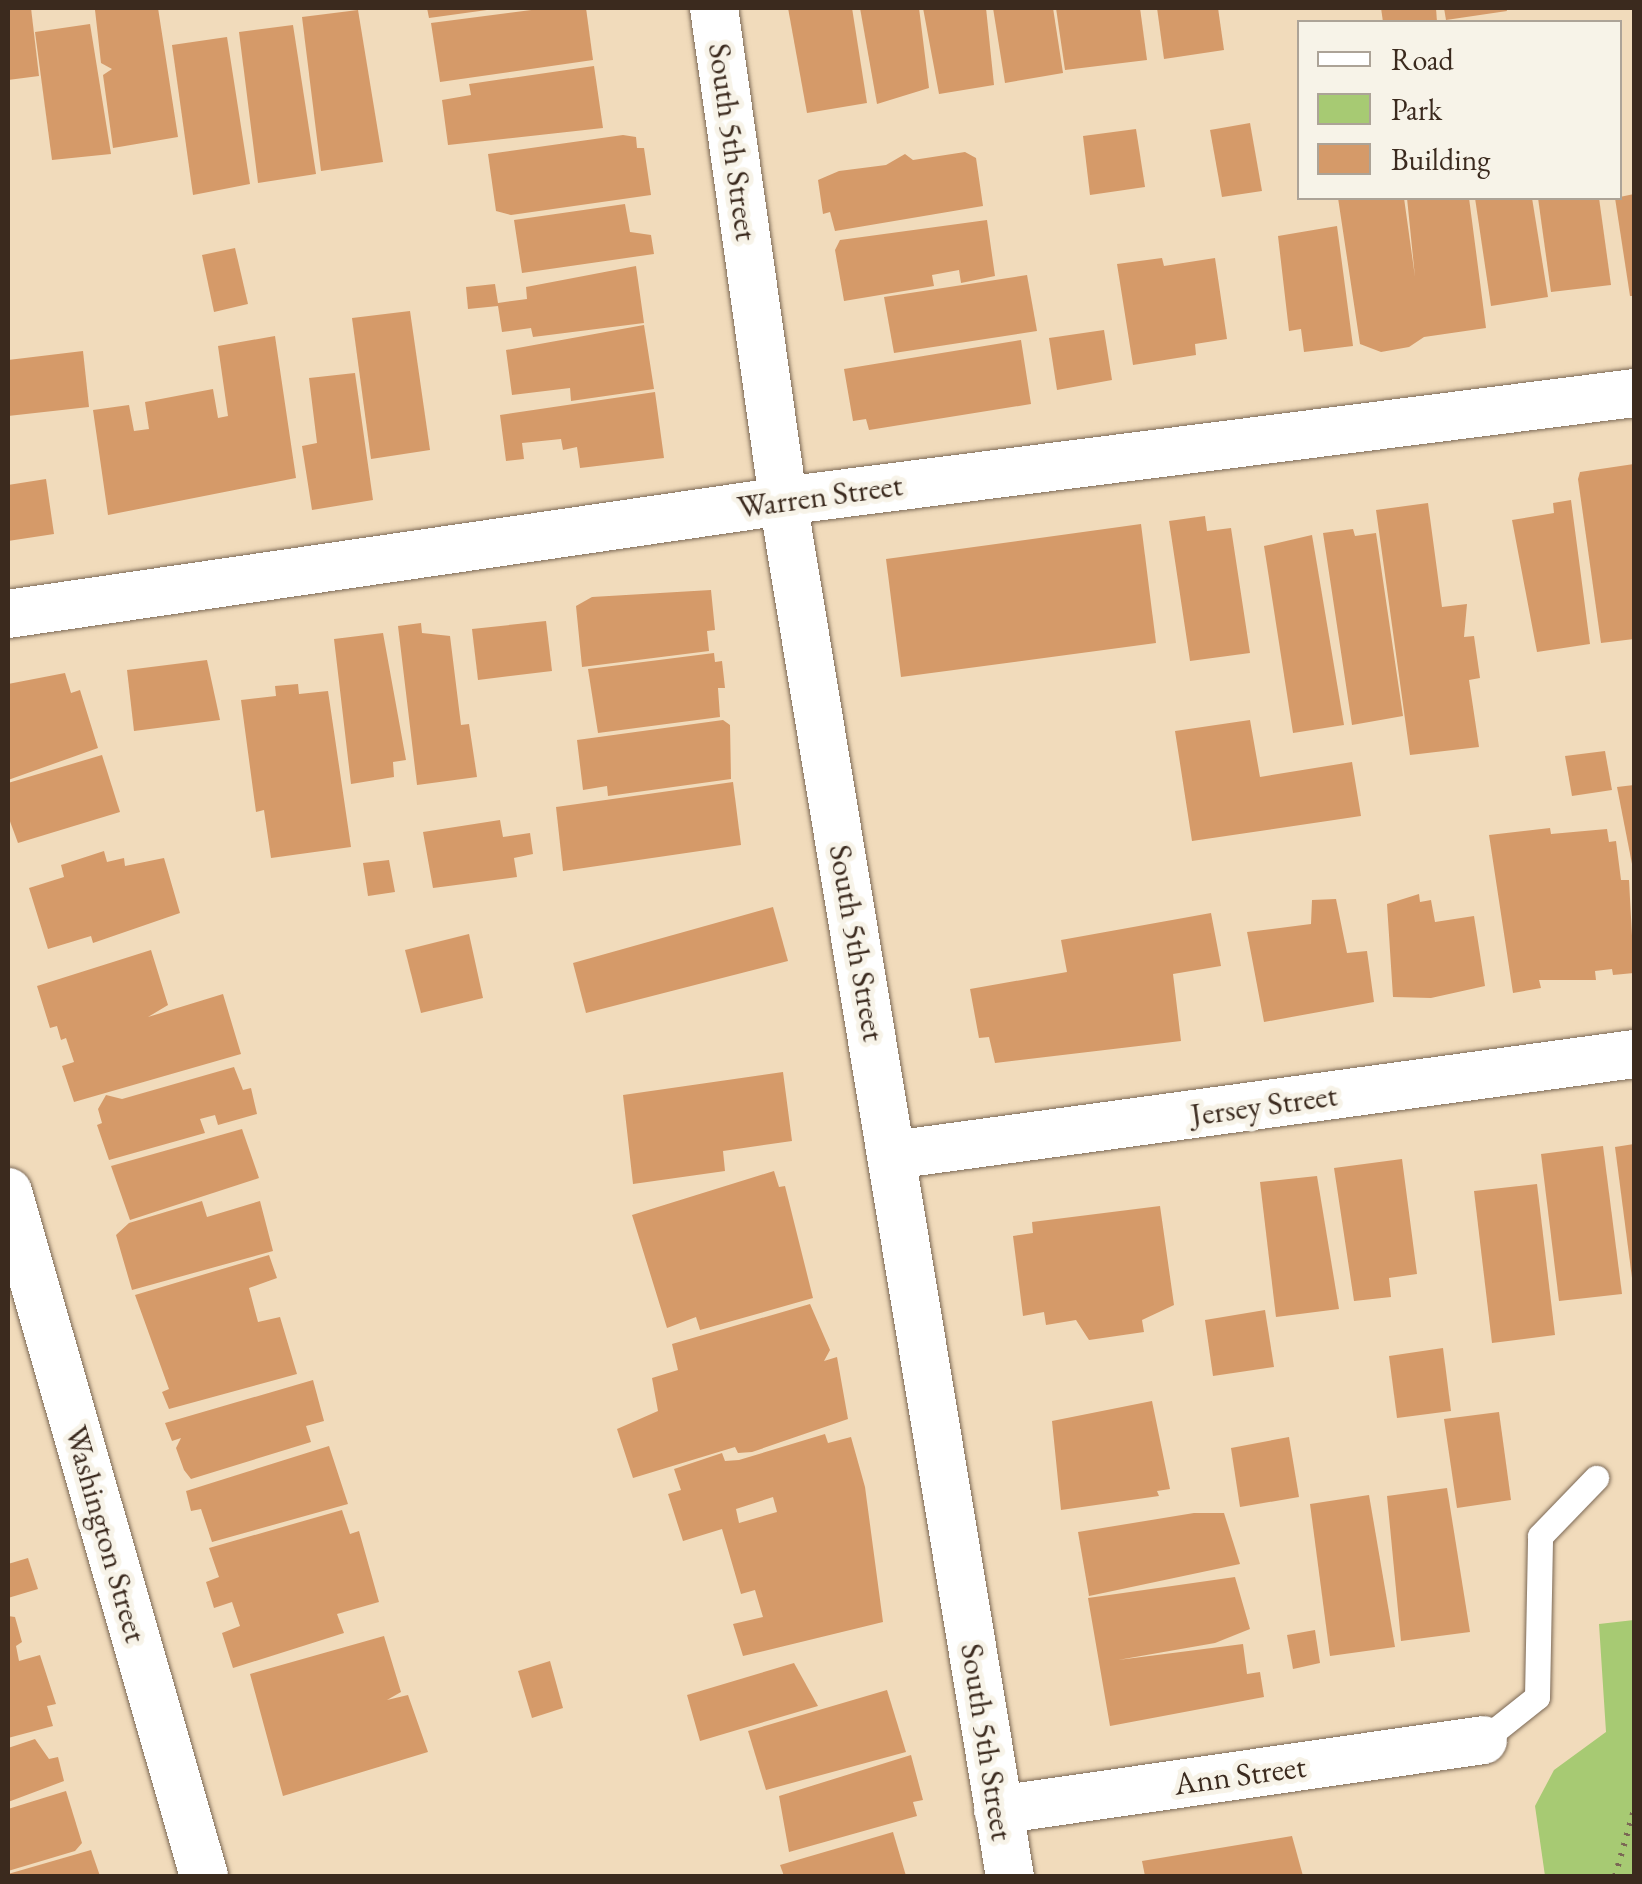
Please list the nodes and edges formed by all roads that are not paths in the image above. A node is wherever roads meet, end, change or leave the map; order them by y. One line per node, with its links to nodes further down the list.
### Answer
1 (714, 8): 3 (street, South 5th Street)
2 (1634, 393): 3 (street, Warren Street)
3 (782, 500): 4 (street, Warren Street); 6 (street, South 5th Street)
4 (8, 614)
5 (1634, 1054): 6 (street, Jersey Street)
6 (892, 1155): 10 (street, South 5th Street)
7 (8, 1192): 11 (street, Washington Street)
8 (1596, 1478): 9 (lane)
9 (1482, 1740): 10 (street, Ann Street)
10 (998, 1810): 12 (street, South 5th Street)
11 (204, 1876)
12 (1010, 1876)

